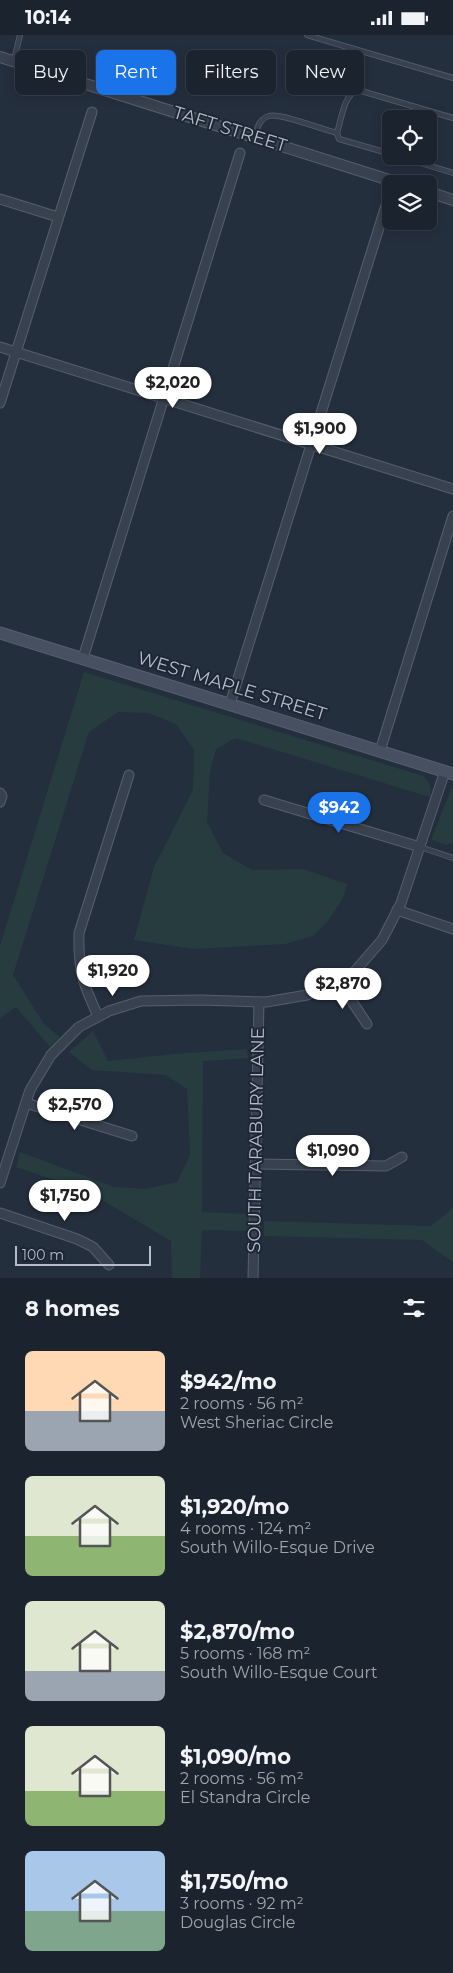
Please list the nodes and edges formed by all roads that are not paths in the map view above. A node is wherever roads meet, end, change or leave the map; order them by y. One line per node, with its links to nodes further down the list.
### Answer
1 (20, 35): 4 (lane)
2 (306, 35): 5 (lane)
3 (0, 57): 4 (street, TAFT STREET)
4 (13, 61): 9 (street, TAFT STREET)
5 (453, 78)
6 (92, 112): 18 (street)
7 (453, 119): 8 (lane)
8 (337, 133): 9 (lane); 10 (lane)
9 (254, 137): 14 (street, TAFT STREET)
10 (382, 151)
11 (240, 153): 22 (street)
12 (427, 165): 13 (lane)
13 (453, 173)
14 (382, 178)
15 (437, 195): 17 (street)
16 (0, 199): 18 (street)
17 (453, 200)
18 (58, 217): 21 (street)
19 (382, 218): 24 (street)
20 (0, 347): 21 (street)
21 (16, 352): 22 (street); 23 (street)
22 (164, 398): 24 (street); 28 (street)
23 (0, 403)
24 (311, 444): 25 (street); 29 (street)
25 (453, 489)
26 (453, 516): 30 (street)
27 (0, 633): 28 (main road, WEST MAPLE STREET)
28 (83, 658): 29 (main road, WEST MAPLE STREET)
29 (230, 704): 30 (main road, WEST MAPLE STREET)
30 (380, 751): 31 (main road, WEST MAPLE STREET)
31 (449, 772): 36 (street)
32 (129, 775): 42 (street)
33 (0, 793): 35 (street)
34 (264, 800): 36 (street)
35 (0, 802)
36 (420, 847): 37 (lane); 38 (street)
37 (453, 858)
38 (397, 910): 39 (street); 40 (street)
39 (453, 929)
40 (339, 983): 41 (street); 43 (street)
41 (259, 1002): 42 (street); 47 (street, SOUTH TARABURY LANE)
42 (98, 1016): 44 (street)
43 (367, 1024)
44 (26, 1103): 45 (street); 48 (street)
45 (132, 1136)
46 (402, 1157): 47 (street)
47 (255, 1164): 51 (street, SOUTH TARABURY LANE)
48 (0, 1183)
49 (0, 1213): 50 (street)
50 (109, 1265)
51 (253, 1278)

